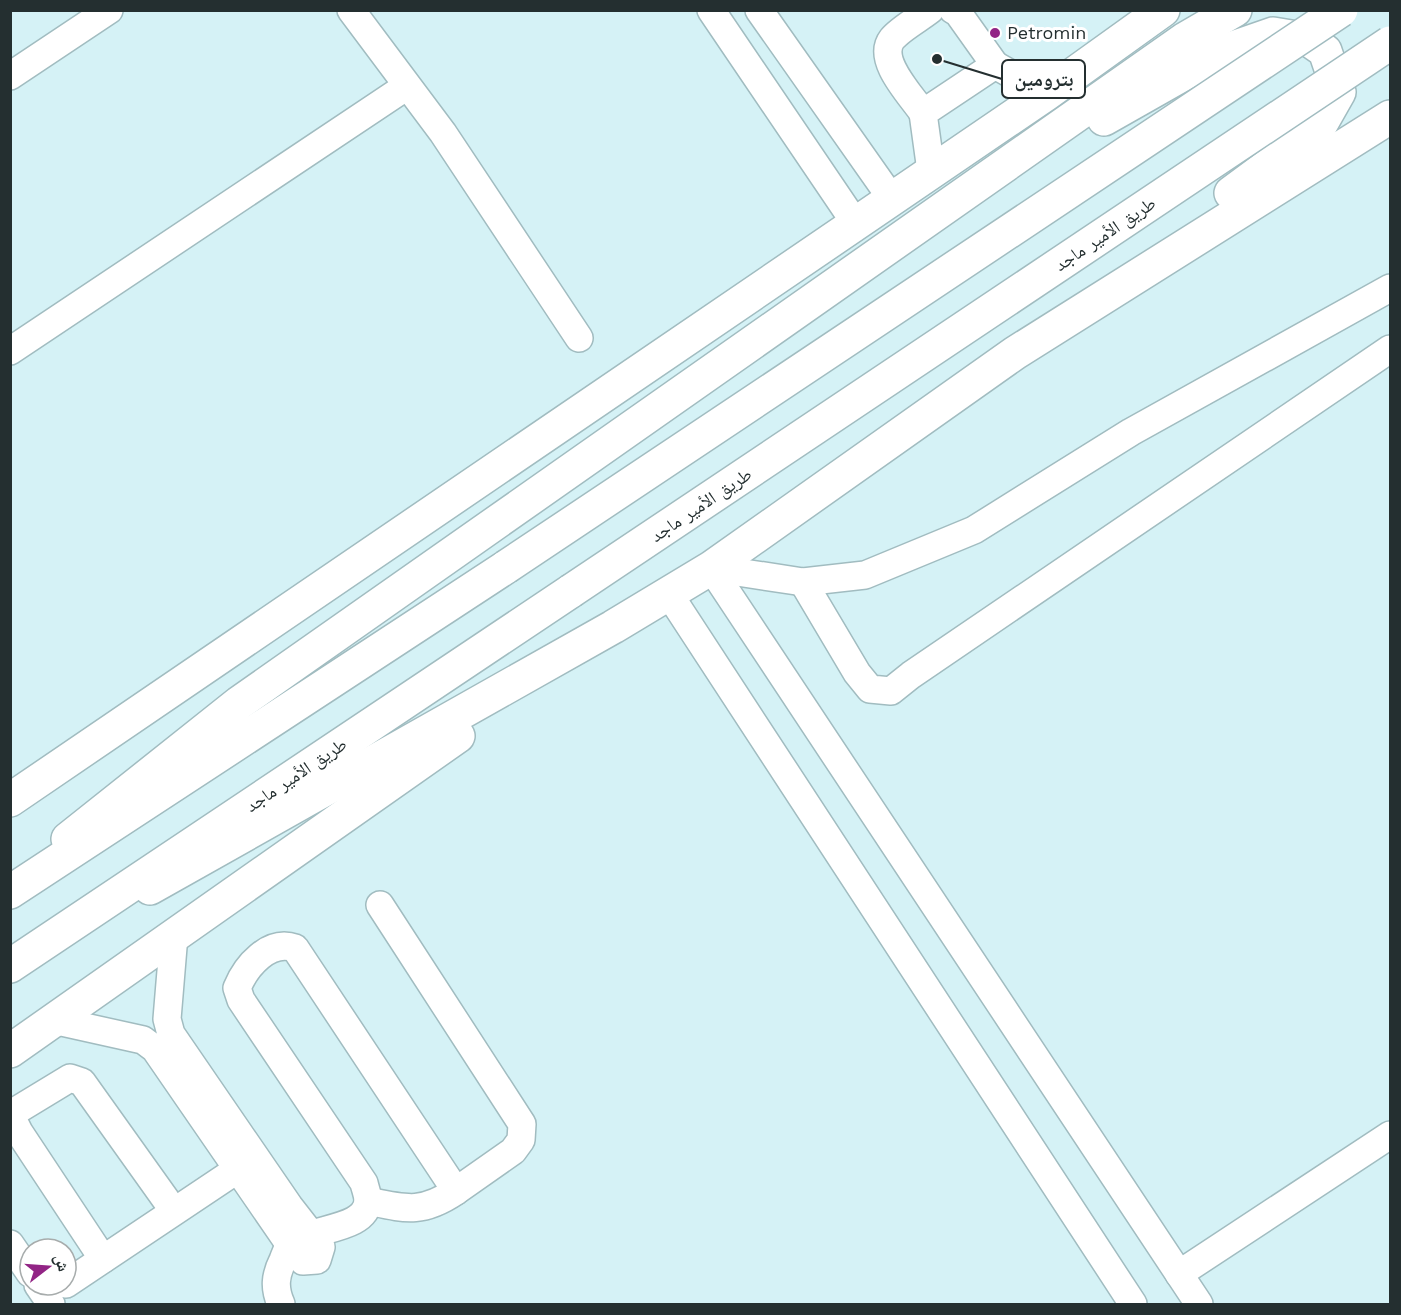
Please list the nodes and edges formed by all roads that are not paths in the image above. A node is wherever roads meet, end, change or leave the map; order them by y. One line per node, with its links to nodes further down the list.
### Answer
1 (109, 10): 13 (street)
2 (351, 10): 14 (street)
3 (711, 10): 21 (street)
4 (759, 10): 19 (street)
5 (930, 10): 16 (street)
6 (953, 10): 12 (street)
7 (1162, 10): 15 (main road)
8 (1188, 10): 15 (main road)
9 (1235, 10): 20 (main road)
10 (1341, 10): 35 (main road, bridge)
11 (1390, 43): 38 (main road, طريق الأمير ماجد, bridge)
12 (995, 65): 15 (street); 16 (street)
13 (10, 76)
14 (407, 86): 23 (street); 25 (street)
15 (1046, 94): 18 (main road)
16 (924, 112): 18 (street)
17 (1390, 117): 26 (main road)
18 (931, 171): 19 (main road)
19 (892, 199): 21 (main road)
20 (941, 211): 26 (main road); 27 (main road)
21 (856, 224): 32 (main road)
22 (1390, 288): 29 (street)
23 (579, 338)
24 (1390, 349): 29 (street)
25 (10, 351)
26 (1015, 352): 28 (main road)
27 (619, 435): 32 (main road); 34 (main road)
28 (711, 568): 29 (street); 30 (main road); 48 (street)
29 (803, 582)
30 (669, 594): 31 (main road); 51 (street)
31 (613, 627): 37 (main road); 38 (main road)
32 (55, 770): 33 (main road)
33 (10, 800)
34 (10, 885)
35 (10, 892)
36 (380, 905): 43 (street)
37 (174, 935): 39 (main road); 46 (street)
38 (10, 966)
39 (54, 1020): 40 (main road); 42 (street)
40 (10, 1051)
41 (1390, 1136): 48 (street)
42 (238, 1169): 45 (street); 46 (street)
43 (456, 1191): 44 (street); 44 (street)
44 (368, 1201): 46 (street)
45 (174, 1211): 47 (street); 47 (street)
46 (299, 1239): 50 (street)
47 (103, 1259): 49 (street)
48 (1179, 1274): 52 (street)
49 (78, 1275)
50 (280, 1305)
51 (1133, 1305)
52 (1199, 1305)

